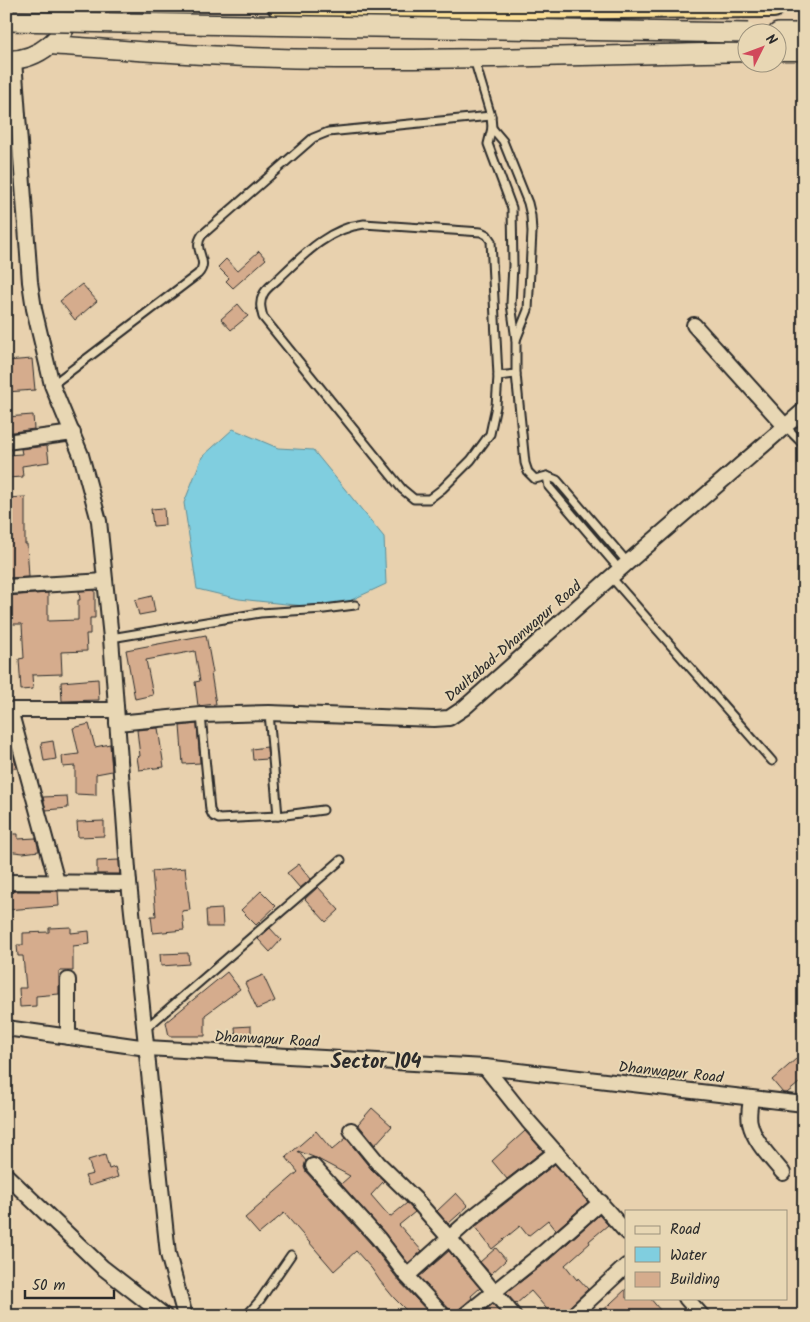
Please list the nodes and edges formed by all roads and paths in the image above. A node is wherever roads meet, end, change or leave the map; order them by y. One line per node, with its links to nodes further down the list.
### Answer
1 (75, 6): 8 (street)
2 (279, 6): 3 (highway)
3 (773, 6)
4 (6, 21): 5 (main road, bridge)
5 (738, 33)
6 (788, 33): 7 (main road)
7 (804, 33)
8 (49, 45): 12 (street); 13 (street)
9 (788, 51): 10 (street)
10 (804, 51)
11 (738, 52): 12 (street)
12 (474, 59): 14 (lane)
13 (10, 60): 20 (street)
14 (491, 116): 15 (lane); 20 (lane)
15 (492, 128): 17 (lane); 17 (lane)
16 (694, 325): 22 (street)
17 (516, 340): 18 (lane)
18 (516, 374): 19 (lane); 26 (lane)
19 (498, 376): 19 (lane)
20 (52, 385): 23 (street)
21 (804, 410): 22 (street, Daultabad-Dhanwapur Road)
22 (786, 426): 25 (lane); 26 (street, Daultabad-Dhanwapur Road)
23 (73, 433): 24 (street); 27 (street)
24 (6, 442)
25 (804, 445)
26 (620, 570): 32 (street, Daultabad-Dhanwapur Road); 35 (lane)
27 (104, 581): 28 (street); 30 (street)
28 (6, 587)
29 (355, 605): 30 (lane)
30 (111, 638): 34 (street)
31 (8, 710): 34 (street, Daultabad-Dhanwapur Road); 40 (street)
32 (269, 713): 33 (street, Daultabad-Dhanwapur Road); 37 (lane)
33 (201, 715): 34 (street, Daultabad-Dhanwapur Road); 37 (lane)
34 (116, 716): 41 (street)
35 (772, 761)
36 (323, 810): 37 (lane)
37 (278, 816)
38 (341, 860): 44 (lane)
39 (6, 882): 40 (street)
40 (57, 882): 41 (street)
41 (129, 883): 44 (street)
42 (68, 980): 45 (street)
43 (6, 1028): 45 (street, Dhanwapur Road)
44 (145, 1029): 46 (street)
45 (68, 1037): 46 (street, Dhanwapur Road)
46 (147, 1048): 47 (street, Dhanwapur Road); 65 (street)
47 (485, 1067): 49 (street, Dhanwapur Road); 52 (street)
48 (804, 1092): 50 (street)
49 (751, 1099): 50 (street, Dhanwapur Road); 54 (street)
50 (798, 1103)
51 (352, 1130): 58 (street)
52 (556, 1152): 56 (street); 58 (street)
53 (313, 1166): 61 (street)
54 (783, 1173)
55 (6, 1175): 64 (street)
56 (601, 1202): 57 (street); 62 (street)
57 (625, 1231)
58 (450, 1238): 61 (street); 62 (street)
59 (290, 1255): 66 (lane)
60 (625, 1267): 70 (street)
61 (407, 1276): 67 (street)
62 (493, 1291): 68 (street); 69 (street)
63 (688, 1300): 71 (street)
64 (165, 1316)
65 (185, 1316)
66 (246, 1316)
67 (444, 1316)
68 (464, 1316)
69 (514, 1316)
70 (572, 1316)
71 (702, 1316)

